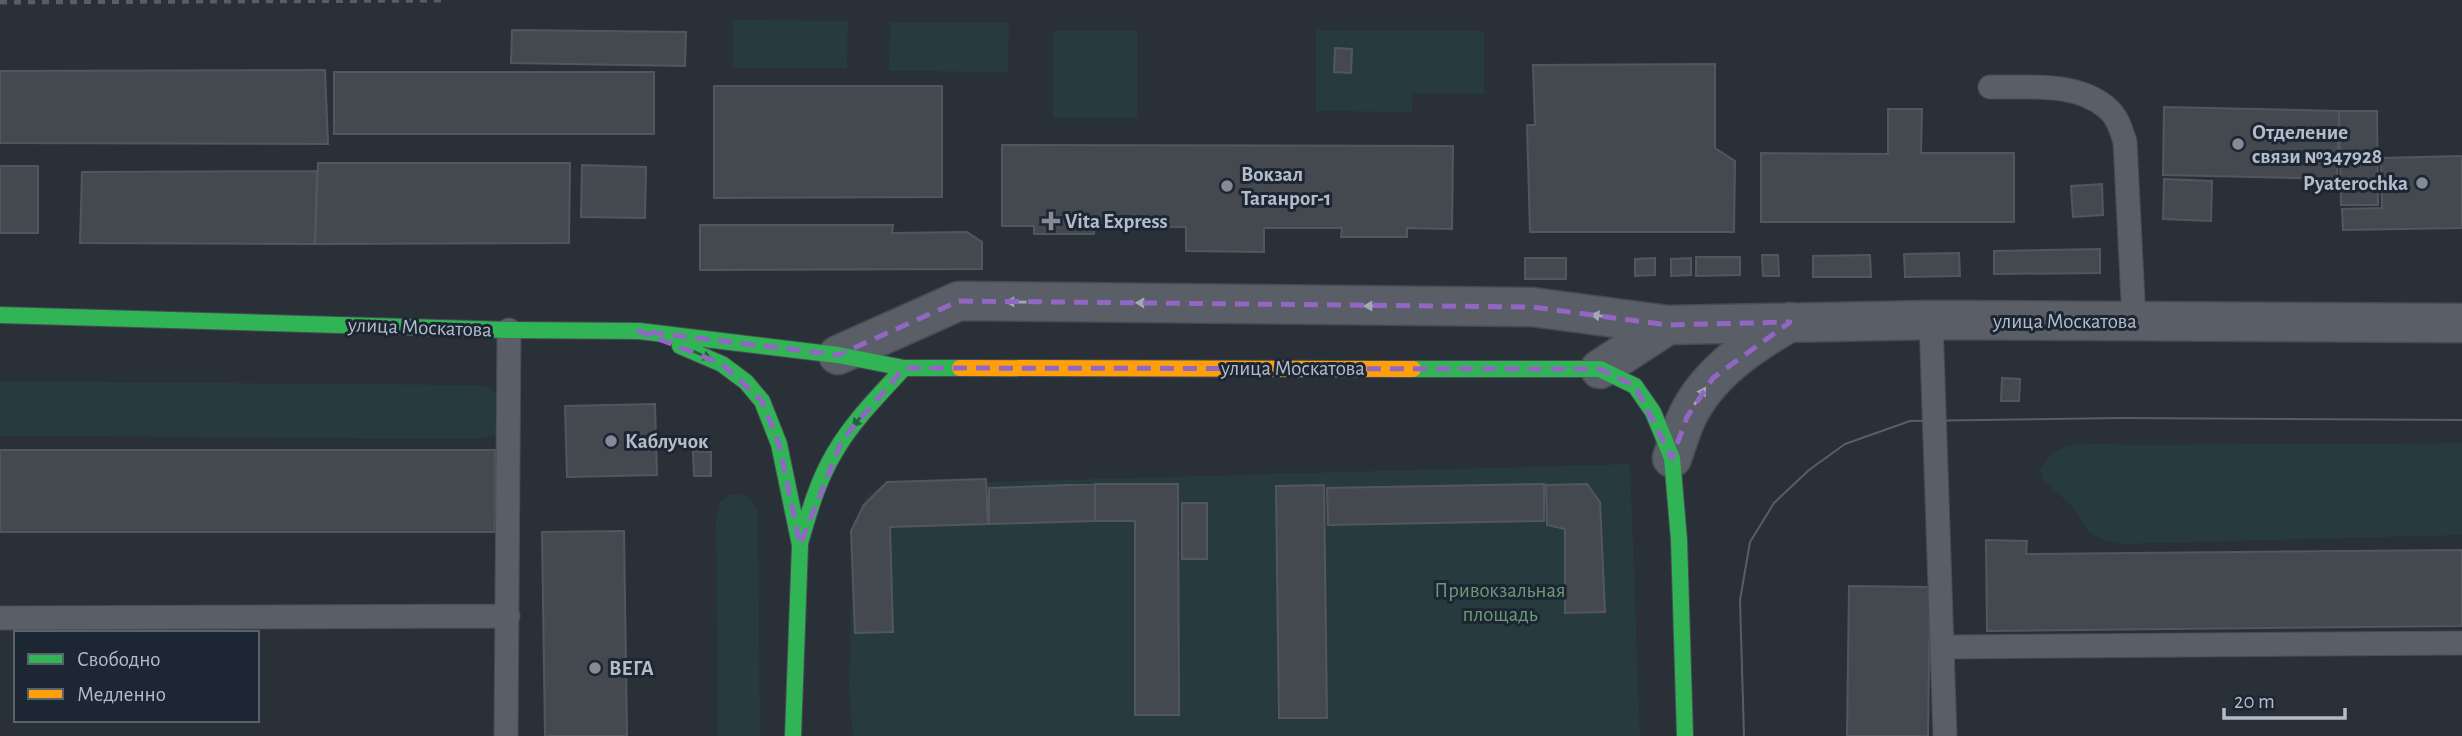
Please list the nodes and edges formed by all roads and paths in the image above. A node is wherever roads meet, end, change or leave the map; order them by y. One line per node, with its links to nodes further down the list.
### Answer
1 (1990, 87): 5 (lane)
2 (959, 301): 8 (street, улица Москатова, one-way to 2); 11 (street, улица Москатова); 12 (street)
3 (0, 315): 9 (main road, улица Москатова)
4 (1931, 320): 5 (street, улица Москатова); 6 (street, улица Москатова); 19 (lane)
5 (2134, 321): 7 (street, улица Москатова)
6 (1790, 322): 8 (street, улица Москатова); 14 (street, one-way to 6)
7 (2462, 323)
8 (1668, 325): 13 (street)
9 (509, 330): 10 (main road, улица Москатова); 16 (lane)
10 (639, 331): 11 (main road, улица Москатова); 15 (main road, one-way to 15)
11 (838, 355): 12 (main road, улица Москатова)
12 (904, 368): 13 (main road, улица Москатова); 15 (main road, one-way to 15)
13 (1600, 369): 14 (main road)
14 (1672, 458): 22 (main road)
15 (800, 545): 21 (main road)
16 (508, 617): 17 (lane); 20 (lane)
17 (0, 618)
18 (2462, 643): 19 (lane)
19 (1944, 647): 23 (lane)
20 (506, 736)
21 (793, 736)
22 (1685, 736)
23 (1945, 736)

